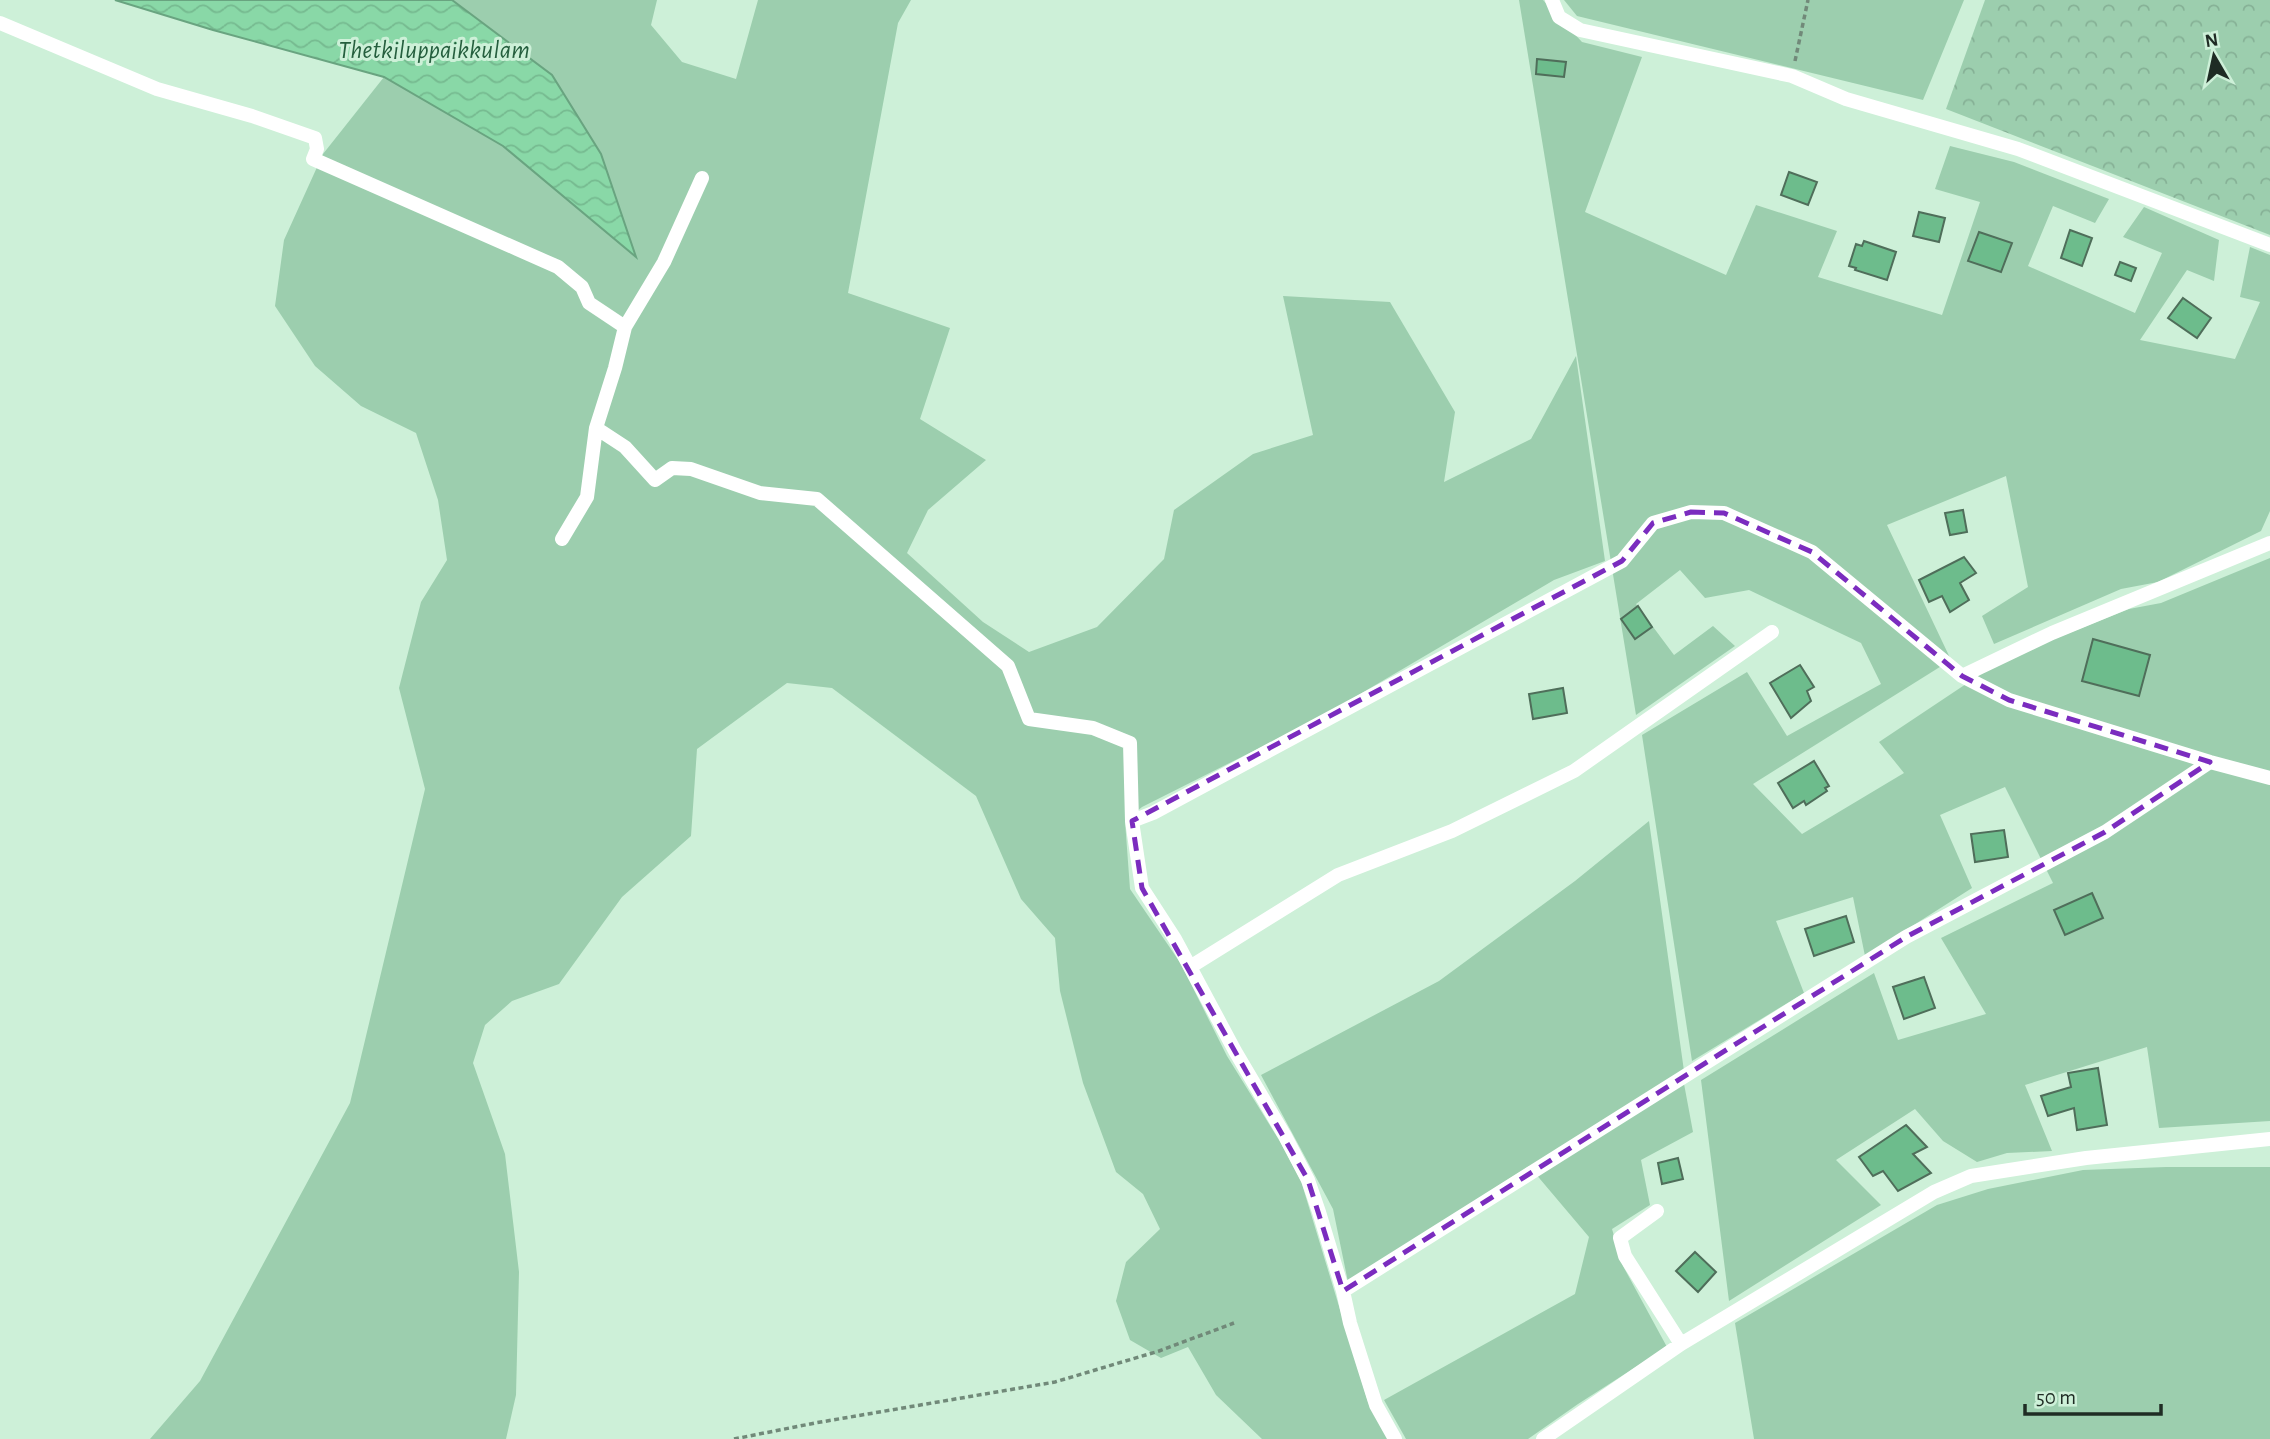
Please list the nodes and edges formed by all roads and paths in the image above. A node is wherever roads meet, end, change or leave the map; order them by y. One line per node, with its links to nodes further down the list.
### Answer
1 (1552, 0): 4 (street)
2 (1808, 0): 4 (path)
3 (0, 23): 7 (street)
4 (1792, 76): 6 (street)
5 (702, 178): 7 (street)
6 (2270, 245)
7 (625, 327): 8 (street)
8 (596, 428): 9 (street); 15 (street)
9 (562, 539)
10 (2270, 543): 12 (street)
11 (1772, 632): 16 (street)
12 (1962, 676): 13 (street); 15 (street)
13 (2210, 762): 14 (street); 19 (street)
14 (2270, 778)
15 (1132, 821): 16 (street)
16 (1190, 967): 19 (street)
17 (2270, 1139): 21 (street)
18 (1657, 1210): 21 (street)
19 (1343, 1291): 23 (street)
20 (1234, 1323): 22 (path)
21 (1681, 1344): 24 (street)
22 (734, 1439)
23 (1395, 1439)
24 (1543, 1439)

